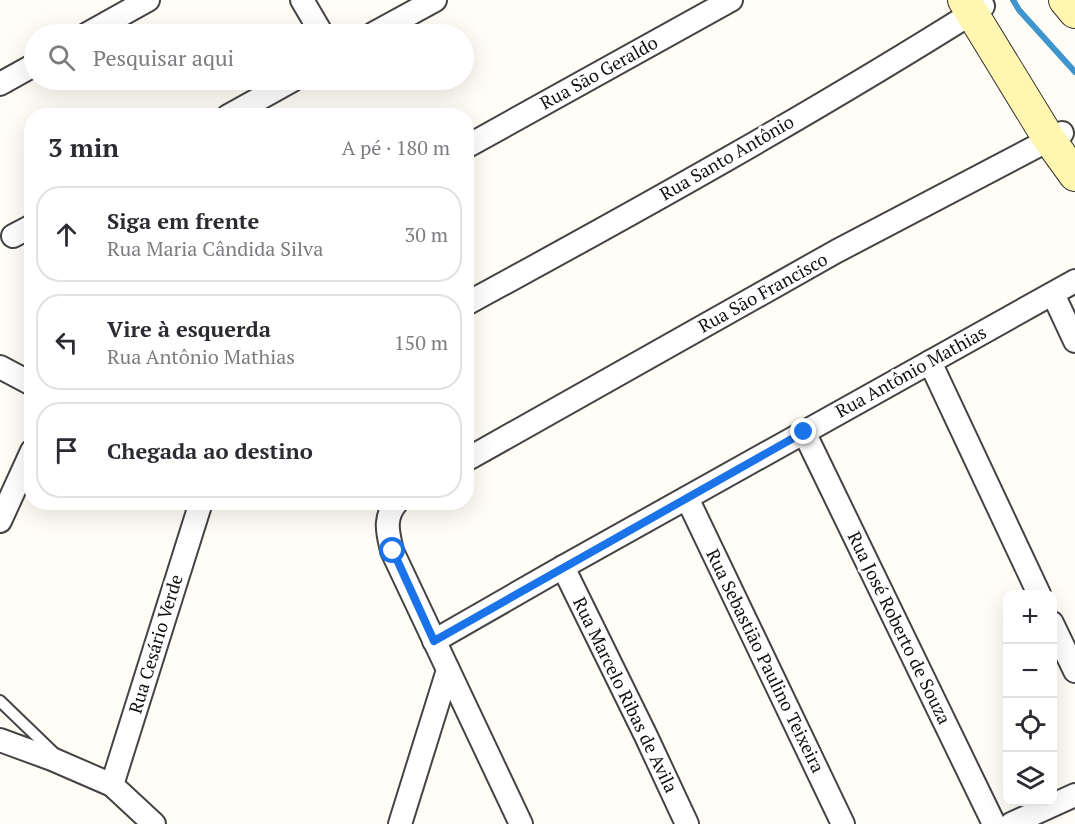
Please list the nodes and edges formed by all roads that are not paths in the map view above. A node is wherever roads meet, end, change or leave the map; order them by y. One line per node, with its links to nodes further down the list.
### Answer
1 (148, 0): 8 (street)
2 (302, 0): 9 (street)
3 (435, 0): 10 (street)
4 (731, 0): 16 (street, Rua São Geraldo)
5 (1065, 0): 7 (street)
6 (975, 4): 15 (street); 20 (street, Rua Santo Antônio)
7 (1075, 12)
8 (105, 24)
9 (316, 24)
10 (391, 24)
11 (24, 71): 12 (street)
12 (0, 84)
13 (275, 90): 14 (street)
14 (242, 108)
15 (1062, 141): 17 (street); 26 (street, Rua São Francisco)
16 (474, 143)
17 (1075, 175)
18 (1075, 281): 19 (street, Rua Antônio Mathias)
19 (1053, 294): 21 (street); 22 (street, Rua Antônio Mathias)
20 (474, 300)
21 (1075, 341)
22 (930, 362): 25 (street, Rua Antônio Mathias); 33 (street)
23 (0, 367): 24 (street)
24 (24, 379)
25 (804, 432): 28 (street, Rua Antônio Mathias); 48 (street, Rua José Roberto de Souza)
26 (474, 456)
27 (24, 468): 31 (street)
28 (687, 498): 32 (street, Rua Antônio Mathias); 47 (street, Rua Sebastião Paulino Teixeira)
29 (198, 510): 41 (street, Rua Cesário Verde)
30 (392, 510): 35 (street)
31 (0, 521)
32 (563, 567): 35 (street, Rua Antônio Mathias); 46 (street, Rua Marcelo Ribas de Avila)
33 (1037, 590)
34 (1057, 632): 37 (street)
35 (434, 641): 36 (street)
36 (448, 670): 44 (street); 45 (street)
37 (1075, 671)
38 (0, 701): 40 (lane)
39 (0, 740): 40 (street)
40 (66, 765): 41 (street)
41 (112, 785): 43 (street)
42 (1075, 795): 49 (street)
43 (154, 824)
44 (400, 824)
45 (521, 824)
46 (687, 824)
47 (843, 824)
48 (994, 824)
49 (1011, 824)

